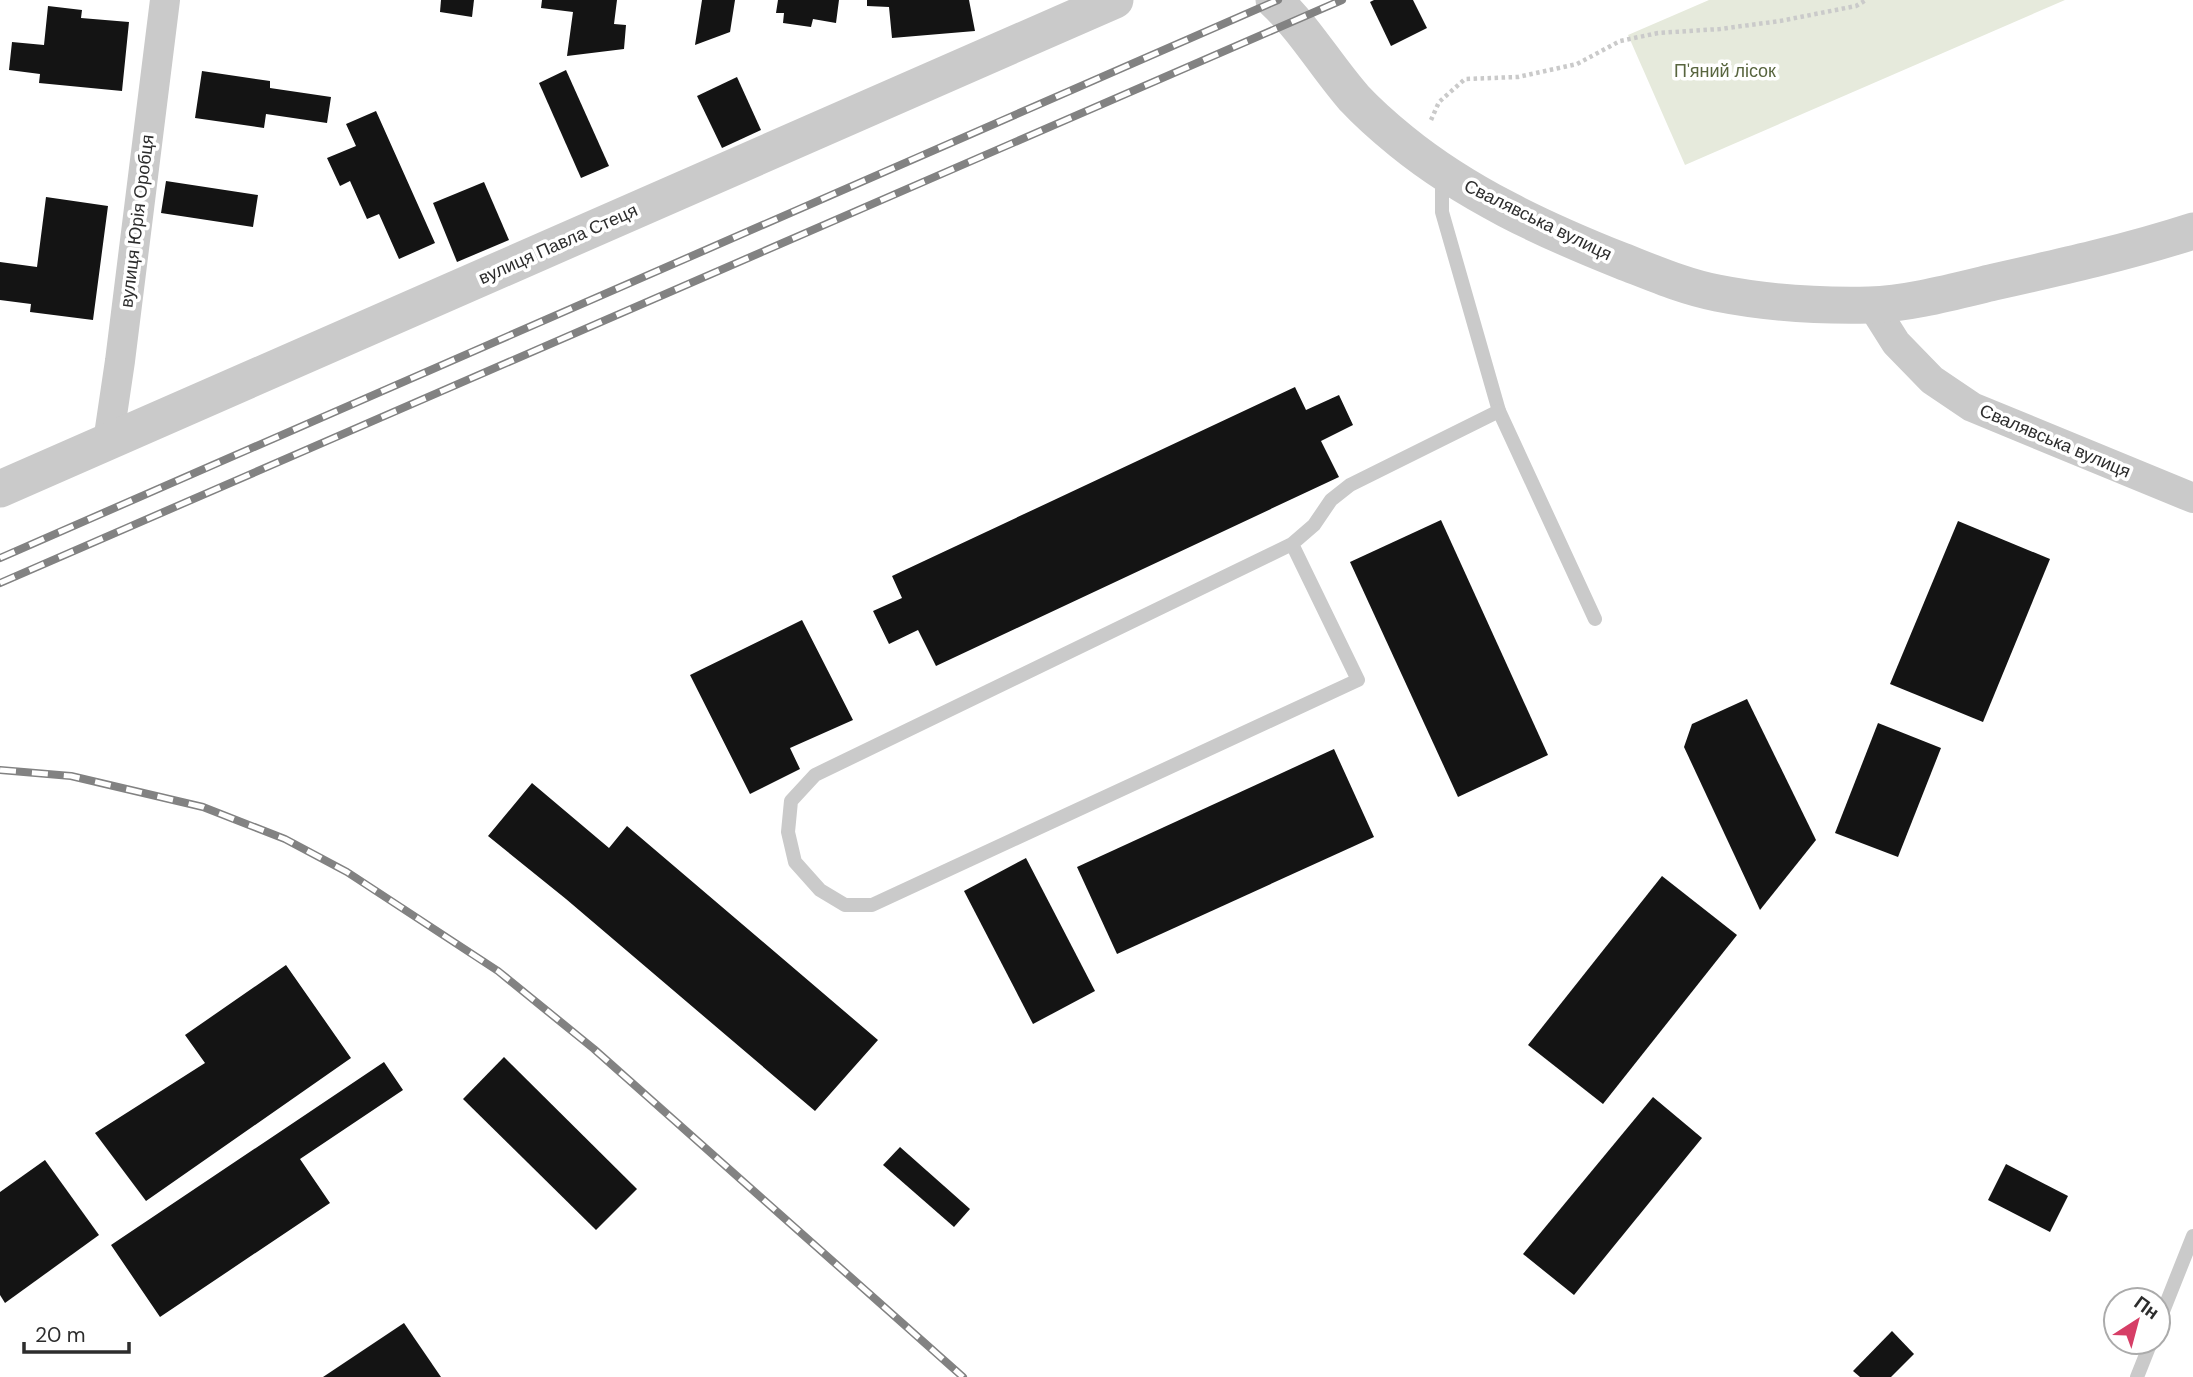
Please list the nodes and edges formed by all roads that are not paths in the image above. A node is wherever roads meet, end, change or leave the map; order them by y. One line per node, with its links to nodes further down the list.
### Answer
1 (165, 0): 8 (street, вулиця Юрія Оробця)
2 (1115, 0): 8 (street, вулиця Павла Стеця)
3 (1274, 0): 4 (street, Свалявська вулиця)
4 (1442, 172): 6 (street, Свалявська вулиця); 7 (lane)
5 (2193, 231): 6 (street, Свалявська вулиця)
6 (1872, 305): 10 (street, Свалявська вулиця)
7 (1499, 411): 11 (lane); 12 (lane)
8 (108, 442): 9 (street, вулиця Павла Стеця)
9 (0, 489)
10 (2193, 498)
11 (1292, 544): 11 (lane)
12 (1595, 619)
13 (2193, 1236): 14 (lane)
14 (2172, 1289)
15 (2145, 1356): 16 (lane)
16 (2137, 1377)

